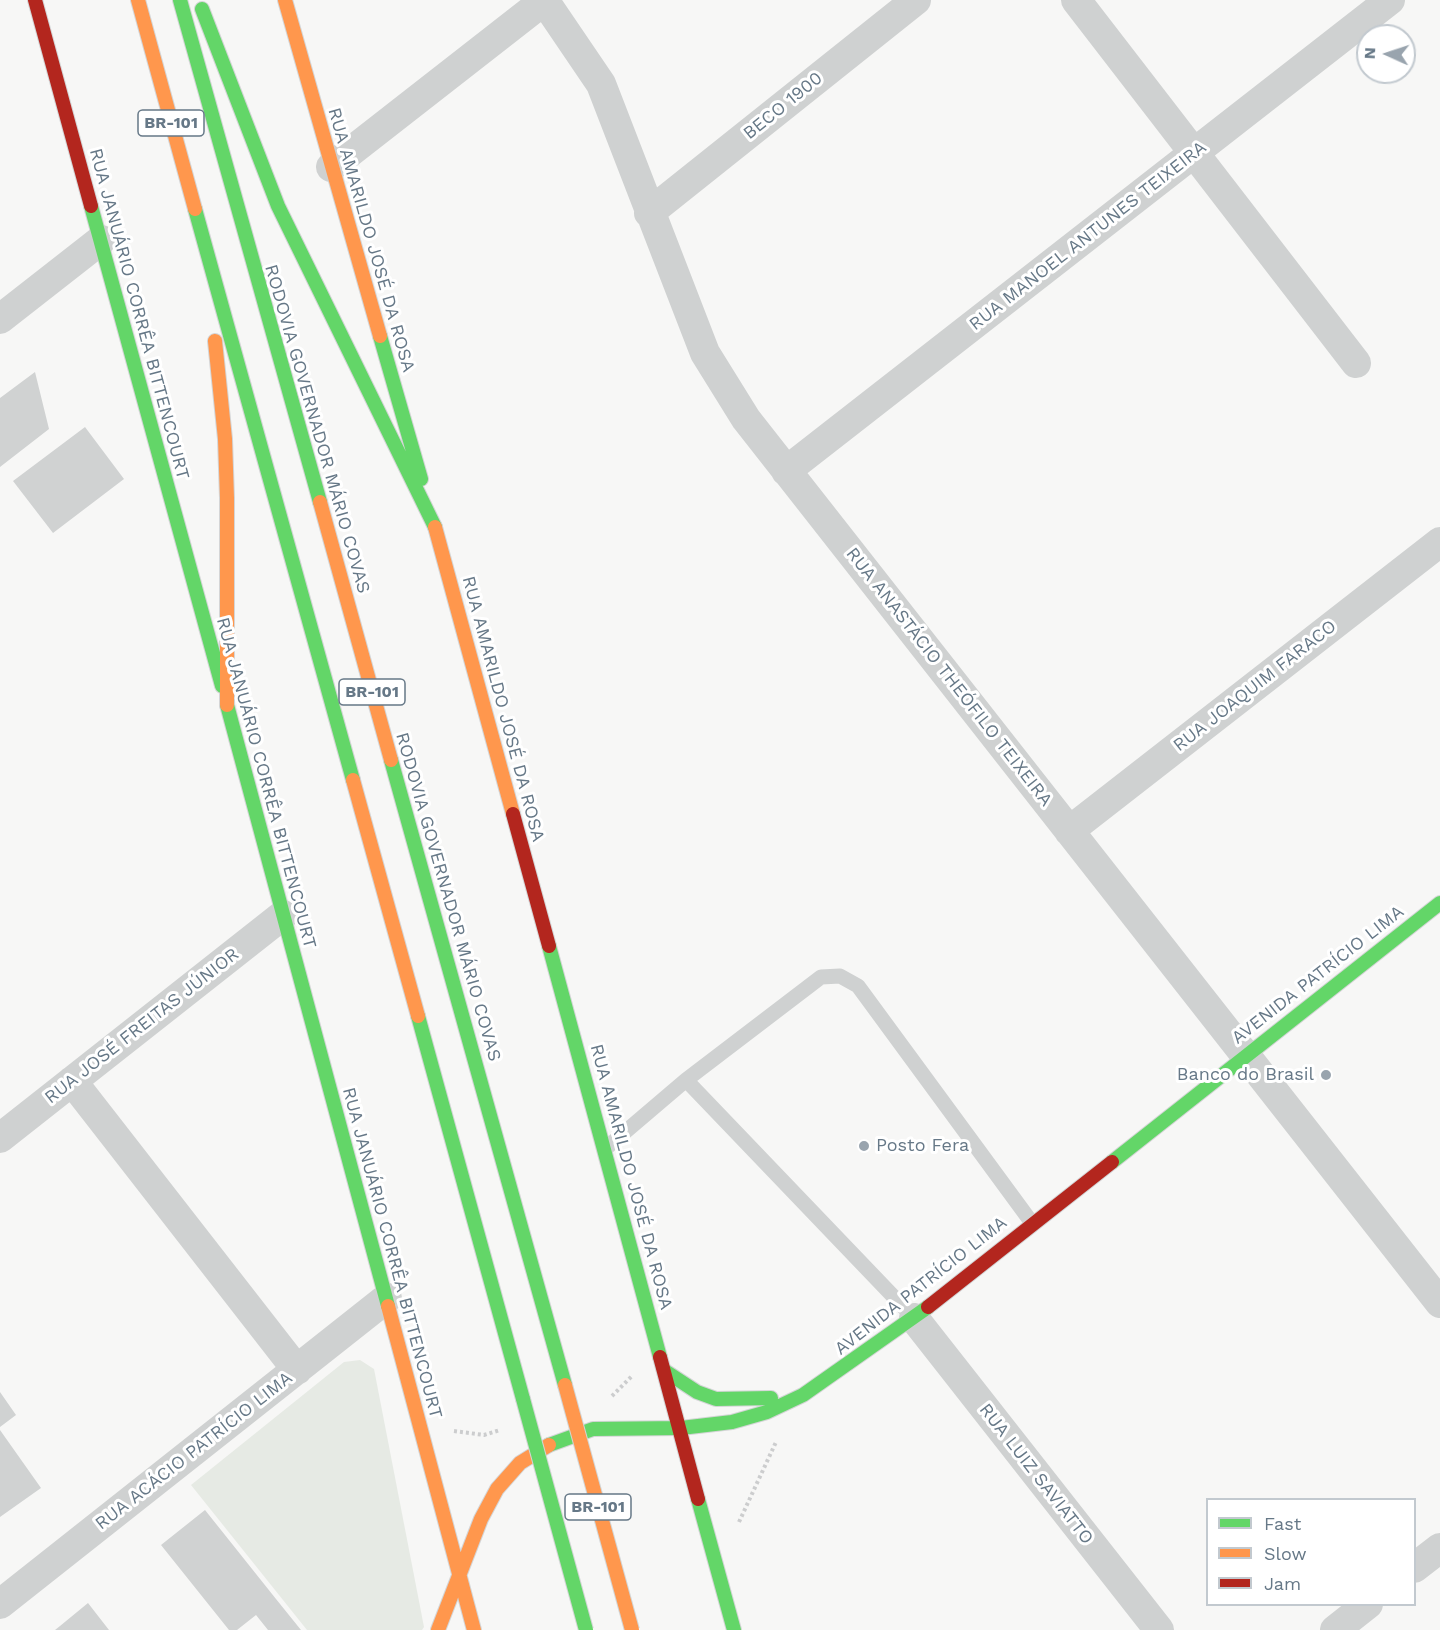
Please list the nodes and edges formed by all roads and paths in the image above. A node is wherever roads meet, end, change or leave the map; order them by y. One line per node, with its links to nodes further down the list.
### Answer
1 (35, 0): 13 (main road, RUA JANUÁRIO CORRÊA BITTENCOURT)
2 (138, 0): 14 (main road, BR-101)
3 (180, 0): 46 (main road, RODOVIA GOVERNADOR MÁRIO COVAS / BR-101, bridge)
4 (198, 0): 18 (main road)
5 (285, 0): 11 (main road, RUA AMARILDO JOSÉ DA ROSA)
6 (544, 0): 11 (street); 12 (street, RUA ANASTÁCIO THEÓFILO TEIXEIRA)
7 (916, 0): 12 (street, BECO 1900)
8 (1077, 0): 10 (street)
9 (1390, 0): 10 (street, RUA MANOEL ANTUNES TEIXEIRA)
10 (1194, 153): 16 (street); 17 (street, RUA MANOEL ANTUNES TEIXEIRA)
11 (331, 167): 18 (main road, RUA AMARILDO JOSÉ DA ROSA)
12 (649, 213): 17 (street, RUA ANASTÁCIO THEÓFILO TEIXEIRA)
13 (100, 240): 15 (street); 20 (main road, RUA JANUÁRIO CORRÊA BITTENCOURT)
14 (205, 247): 20 (main road); 45 (main road, BR-101, bridge)
15 (0, 319)
16 (1356, 363)
17 (786, 471): 21 (street, RUA ANASTÁCIO THEÓFILO TEIXEIRA)
18 (435, 527): 28 (main road, RUA AMARILDO JOSÉ DA ROSA)
19 (1440, 542): 21 (street, RUA JOAQUIM FARACO)
20 (227, 705): 23 (main road, RUA JANUÁRIO CORRÊA BITTENCOURT)
21 (1069, 831): 24 (street, RUA ANASTÁCIO THEÓFILO TEIXEIRA)
22 (1440, 903): 24 (main road, AVENIDA PATRÍCIO LIMA)
23 (283, 915): 26 (street, RUA JOSÉ FREITAS JÚNIOR); 30 (main road, RUA JANUÁRIO CORRÊA BITTENCOURT)
24 (1245, 1055): 29 (main road, AVENIDA PATRÍCIO LIMA); 31 (street, RUA ANASTÁCIO THEÓFILO TEIXEIRA)
25 (686, 1080): 28 (lane); 29 (lane); 32 (lane)
26 (72, 1081): 27 (street, RUA JOSÉ FREITAS JÚNIOR); 33 (street)
27 (0, 1138)
28 (605, 1149): 34 (main road, RUA AMARILDO JOSÉ DA ROSA)
29 (1032, 1222): 32 (main road, AVENIDA PATRÍCIO LIMA)
30 (387, 1298): 33 (street, RUA ACÁCIO PATRÍCIO LIMA); 40 (main road, RUA JANUÁRIO CORRÊA BITTENCOURT)
31 (1440, 1303)
32 (914, 1317): 35 (main road, AVENIDA PATRÍCIO LIMA); 48 (street, RUA LUIZ SAVIATTO)
33 (297, 1370): 41 (street, RUA ACÁCIO PATRÍCIO LIMA)
34 (665, 1371): 35 (main road); 36 (main road, RUA AMARILDO JOSÉ DA ROSA)
35 (803, 1395): 36 (main road, AVENIDA PATRÍCIO LIMA); 39 (path)
36 (681, 1428): 39 (main road, RUA AMARILDO JOSÉ DA ROSA); 40 (main road, AVENIDA PATRÍCIO LIMA)
37 (1440, 1548): 38 (street)
38 (1416, 1566)
39 (719, 1574): 47 (main road, RUA AMARILDO JOSÉ DA ROSA)
40 (460, 1576): 43 (main road, AVENIDA PATRÍCIO LIMA); 44 (main road, RUA JANUÁRIO CORRÊA BITTENCOURT)
41 (0, 1604)
42 (1367, 1606): 49 (street)
43 (438, 1630)
44 (474, 1630)
45 (586, 1630)
46 (632, 1630)
47 (734, 1630)
48 (1160, 1630)
49 (1335, 1630)

